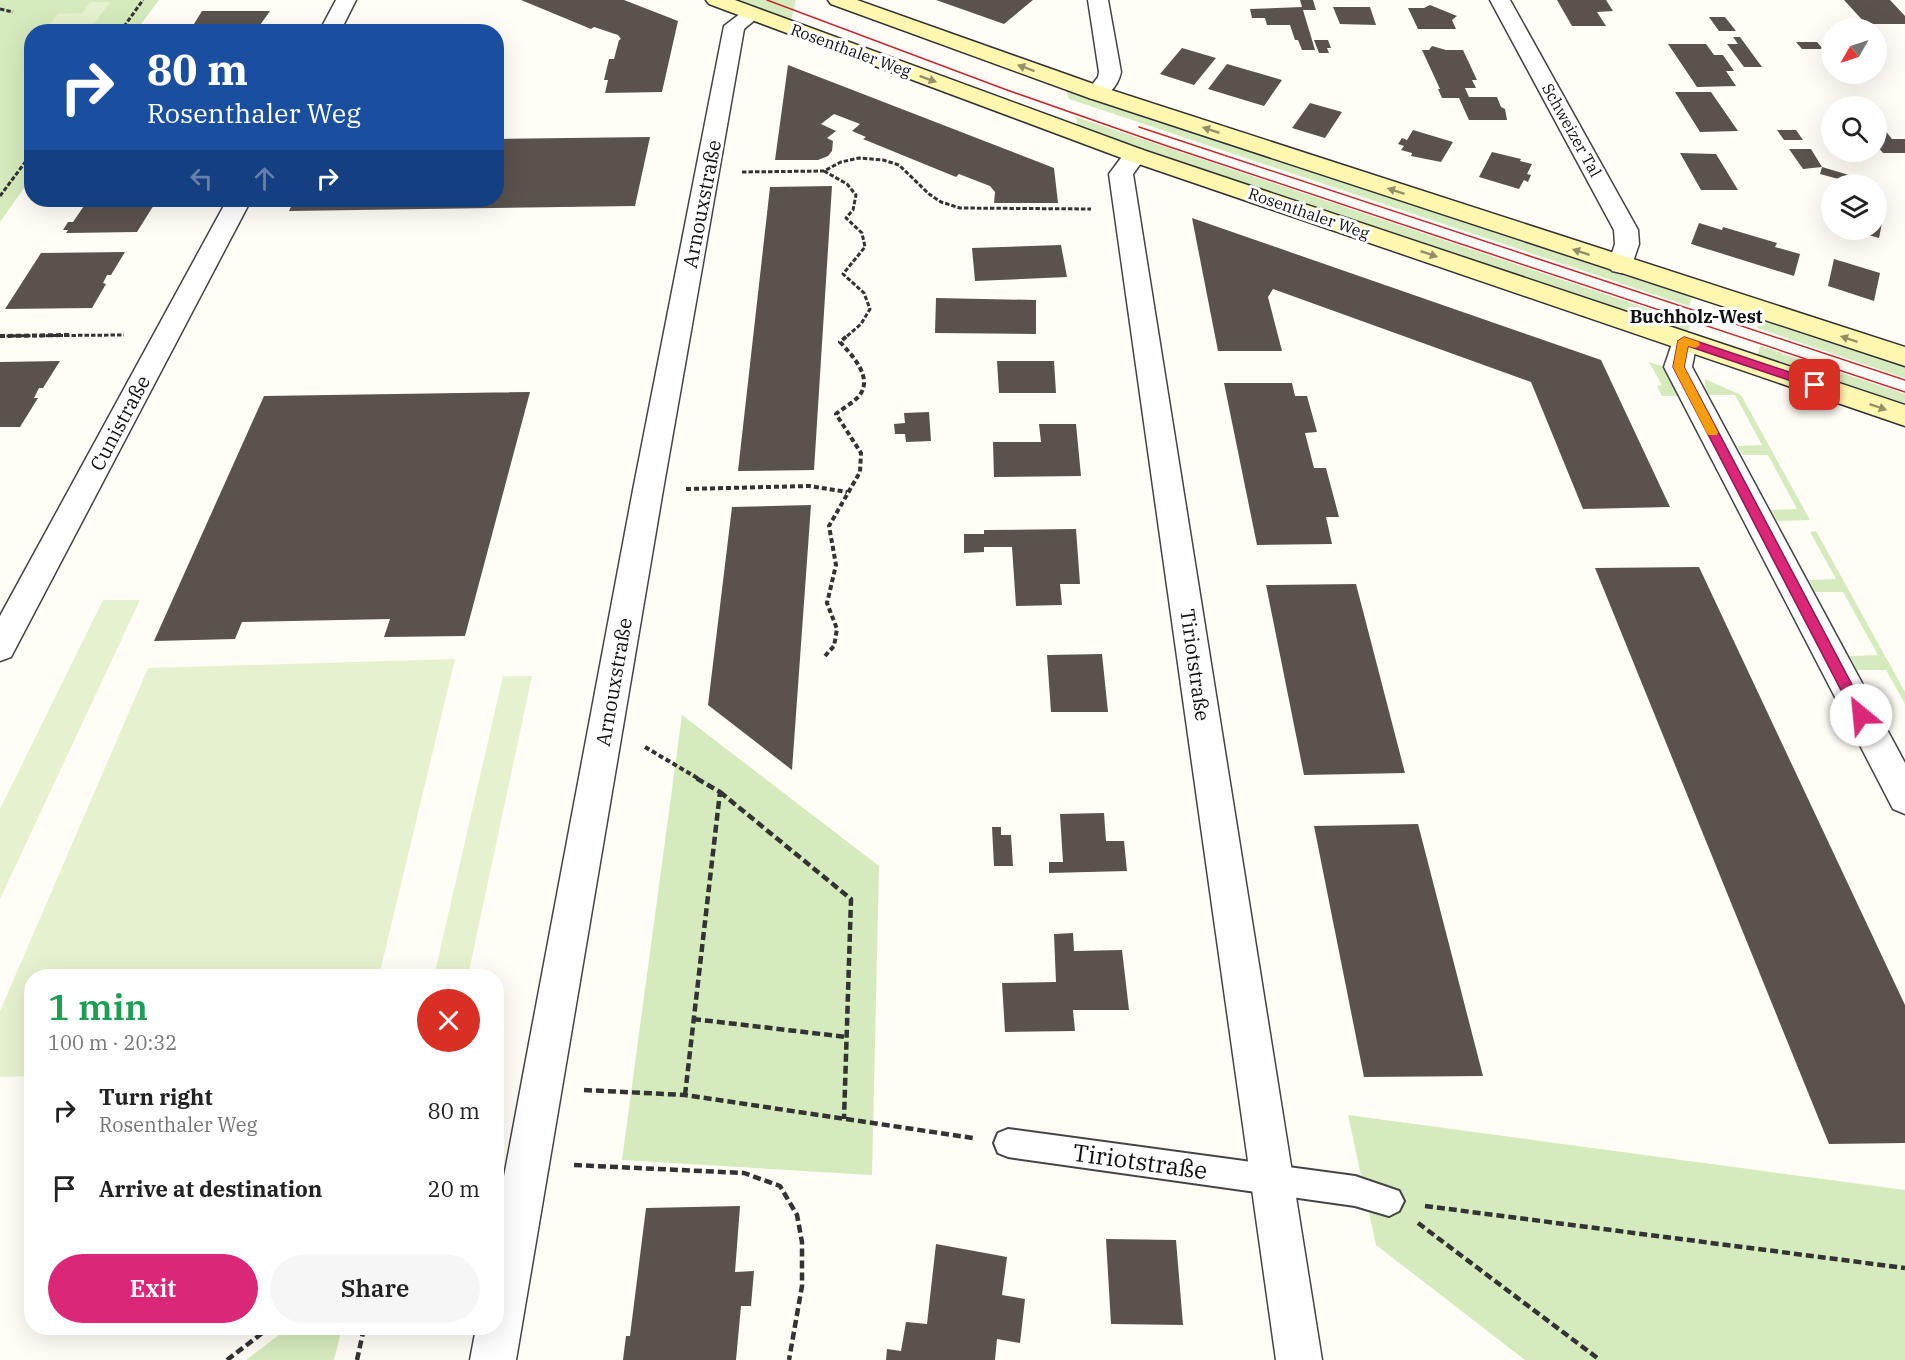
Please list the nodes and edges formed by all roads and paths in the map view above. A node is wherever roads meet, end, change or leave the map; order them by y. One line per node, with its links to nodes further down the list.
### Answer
1 (143, 0): 10 (path)
2 (346, 0): 11 (street)
3 (716, 0): 9 (main road, Rosenthaler Weg)
4 (838, 0): 12 (main road, one-way to 4)
5 (1098, 0): 12 (street)
6 (1500, 0): 20 (street, Schweizer Tal)
7 (0, 9): 8 (path)
8 (12, 12)
9 (752, 14): 13 (main road, Rosenthaler Weg, one-way to 13); 16 (street, Arnouxstraße)
10 (126, 24)
11 (333, 24)
12 (1096, 93): 20 (main road, one-way to 12)
13 (1136, 154): 19 (street, Tiriotstraße); 23 (main road, Rosenthaler Weg, one-way to 23)
14 (24, 164): 17 (path)
15 (824, 171): 16 (path); 19 (path); 27 (path)
16 (708, 173): 26 (street, Arnouxstraße)
17 (0, 196)
18 (235, 207): 21 (street, Cunistraße)
19 (1127, 209): 40 (street, Tiriotstraße)
20 (1621, 265): 24 (main road, one-way to 20)
21 (167, 335): 22 (path); 28 (street, Cunistraße)
22 (0, 336)
23 (1684, 341): 25 (main road, Rosenthaler Weg, one-way to 25); 32 (street)
24 (1905, 357)
25 (1905, 416)
26 (648, 490): 27 (path); 30 (street, Arnouxstraße)
27 (847, 492): 29 (path)
28 (0, 647)
29 (825, 656)
30 (606, 724): 31 (path); 35 (street, Arnouxstraße)
31 (720, 792): 33 (path); 34 (path)
32 (1905, 798)
33 (693, 1019): 34 (path); 36 (path)
34 (847, 1037): 37 (path)
35 (542, 1088): 36 (path); 39 (street, Arnouxstraße)
36 (685, 1095): 37 (path)
37 (844, 1119): 38 (path)
38 (1008, 1143): 40 (lane, Tiriotstraße)
39 (529, 1161): 43 (street, Arnouxstraße); 50 (path)
40 (1272, 1181): 41 (lane); 51 (street, Tiriotstraße)
41 (1389, 1201): 42 (path); 52 (path)
42 (1905, 1268)
43 (504, 1299)
44 (260, 1335): 47 (path)
45 (362, 1335): 48 (path)
46 (498, 1335): 49 (street, Arnouxstraße)
47 (226, 1360)
48 (357, 1360)
49 (493, 1360)
50 (789, 1360)
51 (1299, 1360)
52 (1600, 1360)

